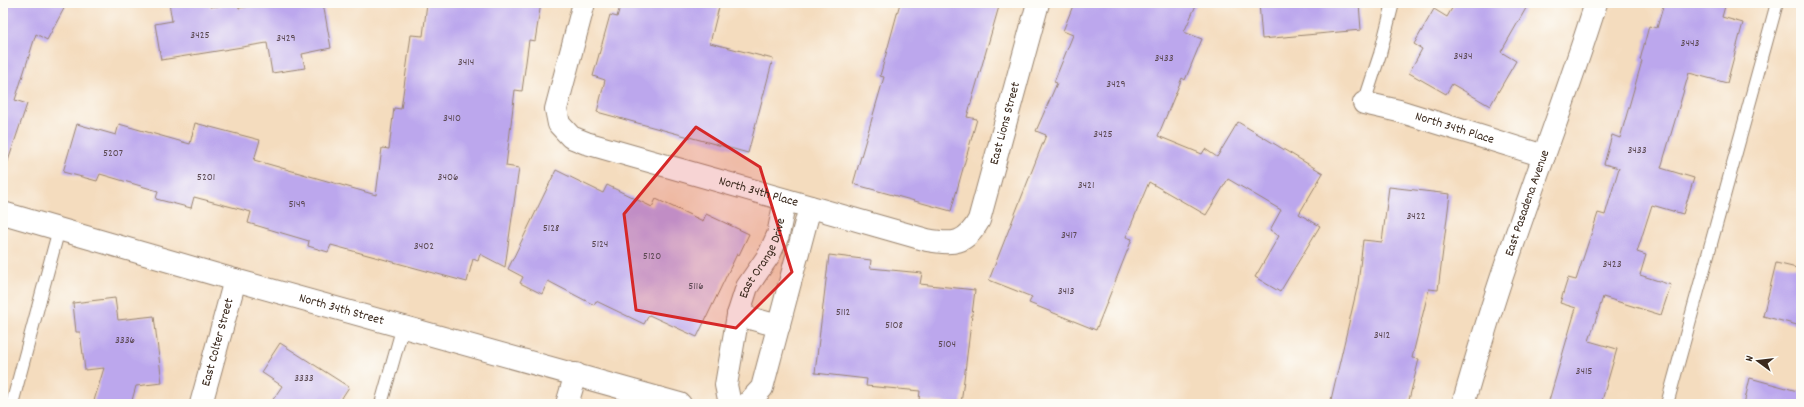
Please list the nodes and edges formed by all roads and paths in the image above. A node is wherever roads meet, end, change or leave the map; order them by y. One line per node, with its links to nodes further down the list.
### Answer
1 (584, 3): 8 (street, North 34th Place)
2 (1038, 3): 12 (street, East Lions Street)
3 (1393, 3): 6 (lane)
4 (1596, 3): 7 (street, East Pasadena Avenue)
5 (1777, 3): 26 (lane)
6 (1364, 103): 7 (street, North 34th Place)
7 (1544, 156): 25 (street, East Pasadena Avenue)
8 (785, 200): 9 (street, North 34th Place); 14 (street, East Orange Drive)
9 (810, 207): 12 (street, North 34th Place); 16 (street, East Orange Drive)
10 (3, 213): 11 (street, North 34th Street)
11 (60, 229): 13 (street, North 34th Street); 18 (lane)
12 (963, 240)
13 (235, 280): 15 (street, North 34th Street); 19 (street, East Colter Street)
14 (738, 315): 16 (street, East Orange Drive); 23 (street, East Orange Drive)
15 (402, 326): 17 (street, North 34th Street); 20 (lane)
16 (779, 326): 24 (street, East Orange Drive)
17 (576, 374): 21 (street); 22 (street, North 34th Street)
18 (12, 404)
19 (201, 404)
20 (381, 404)
21 (567, 404)
22 (680, 404)
23 (730, 404)
24 (747, 404)
25 (1463, 404)
26 (1667, 404)

